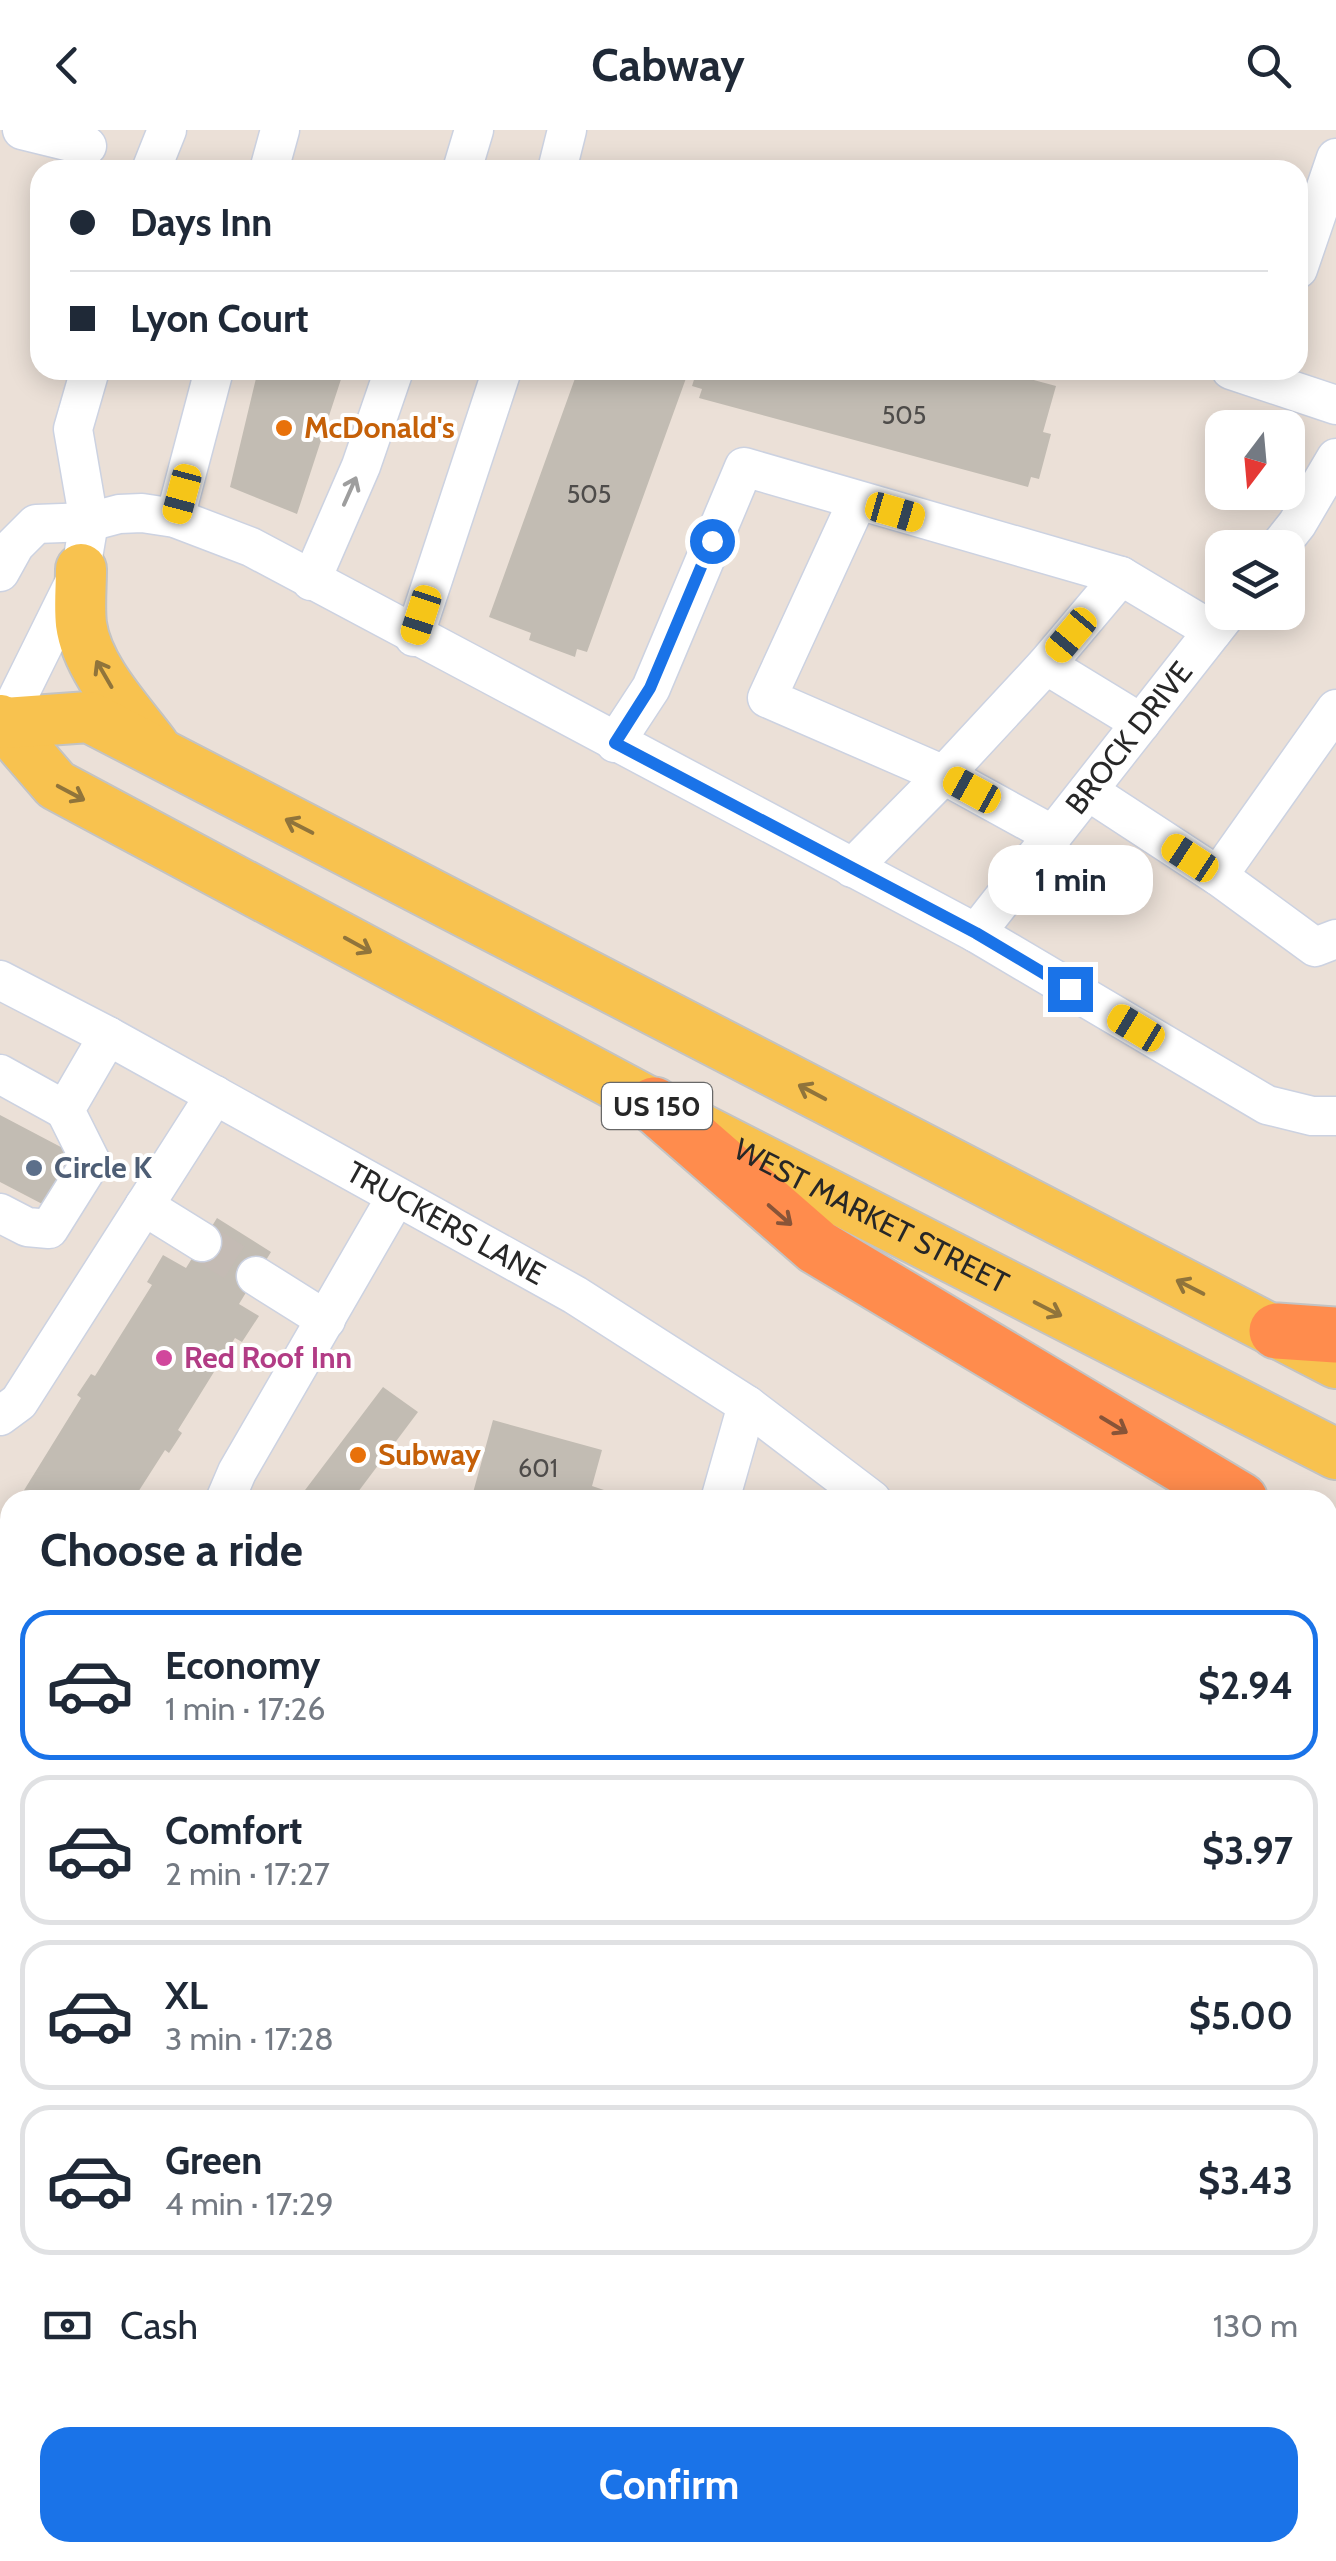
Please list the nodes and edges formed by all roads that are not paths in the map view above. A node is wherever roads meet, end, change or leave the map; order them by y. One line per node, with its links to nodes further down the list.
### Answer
1 (22, 130): 6 (street)
2 (167, 130): 8 (street)
3 (280, 130): 9 (street)
4 (474, 130): 10 (street)
5 (567, 130): 11 (street)
6 (87, 146)
7 (1336, 158): 12 (street)
8 (155, 160)
9 (272, 160)
10 (465, 160)
11 (560, 160)
12 (1308, 240)
13 (87, 380): 23 (street)
14 (211, 380): 21 (street)
15 (391, 380): 26 (street, one-way to 15)
16 (499, 380): 29 (street)
17 (1270, 380): 18 (street)
18 (1336, 405)
19 (1336, 458): 22 (street)
20 (857, 502): 25 (street); 34 (street); 36 (street)
21 (175, 518): 23 (street); 26 (street)
22 (1292, 530)
23 (85, 545): 24 (street); 33 (street); 35 (main road, one-way to 23)
24 (0, 572)
25 (1121, 576): 27 (street); 30 (street)
26 (311, 581): 29 (street)
27 (1205, 615)
28 (1214, 630): 32 (street, BROCK DRIVE)
29 (414, 637): 34 (street)
30 (1046, 665): 32 (street); 36 (street)
31 (1336, 709): 40 (street)
32 (1141, 723): 37 (street, BROCK DRIVE)
33 (2, 725): 35 (main road, US 150); 47 (main road, WEST MARKET STREET / US 150, one-way to 47)
34 (615, 743): 39 (street)
35 (160, 754): 56 (main road, US 150, one-way to 35)
36 (944, 774): 38 (street); 39 (street)
37 (1088, 791): 38 (street, BROCK DRIVE); 40 (street)
38 (1053, 834): 41 (street, BROCK DRIVE)
39 (852, 868): 41 (street)
40 (1218, 876): 42 (street)
41 (976, 933): 49 (street)
42 (1336, 939)
43 (0, 980): 44 (street, TRUCKERS LANE)
44 (108, 1036): 46 (street, TRUCKERS LANE); 48 (street)
45 (0, 1074): 48 (street)
46 (216, 1095): 50 (street, TRUCKERS LANE); 51 (street)
47 (654, 1105): 61 (main road, WEST MARKET STREET / US 150, one-way to 61); 65 (highway, one-way to 65)
48 (64, 1110): 52 (street)
49 (1336, 1116)
50 (396, 1197): 55 (street); 59 (street, TRUCKERS LANE)
51 (144, 1206): 53 (street); 60 (street)
52 (0, 1213)
53 (202, 1242)
54 (256, 1276): 55 (street)
55 (326, 1320): 62 (street)
56 (1277, 1331): 57 (highway); 58 (main road, US 150)
57 (1336, 1335)
58 (1336, 1363)
59 (747, 1406): 63 (street); 64 (street, TRUCKERS LANE)
60 (0, 1416)
61 (1336, 1454)
62 (229, 1490)
63 (723, 1490)
64 (859, 1490)
65 (1223, 1490)

